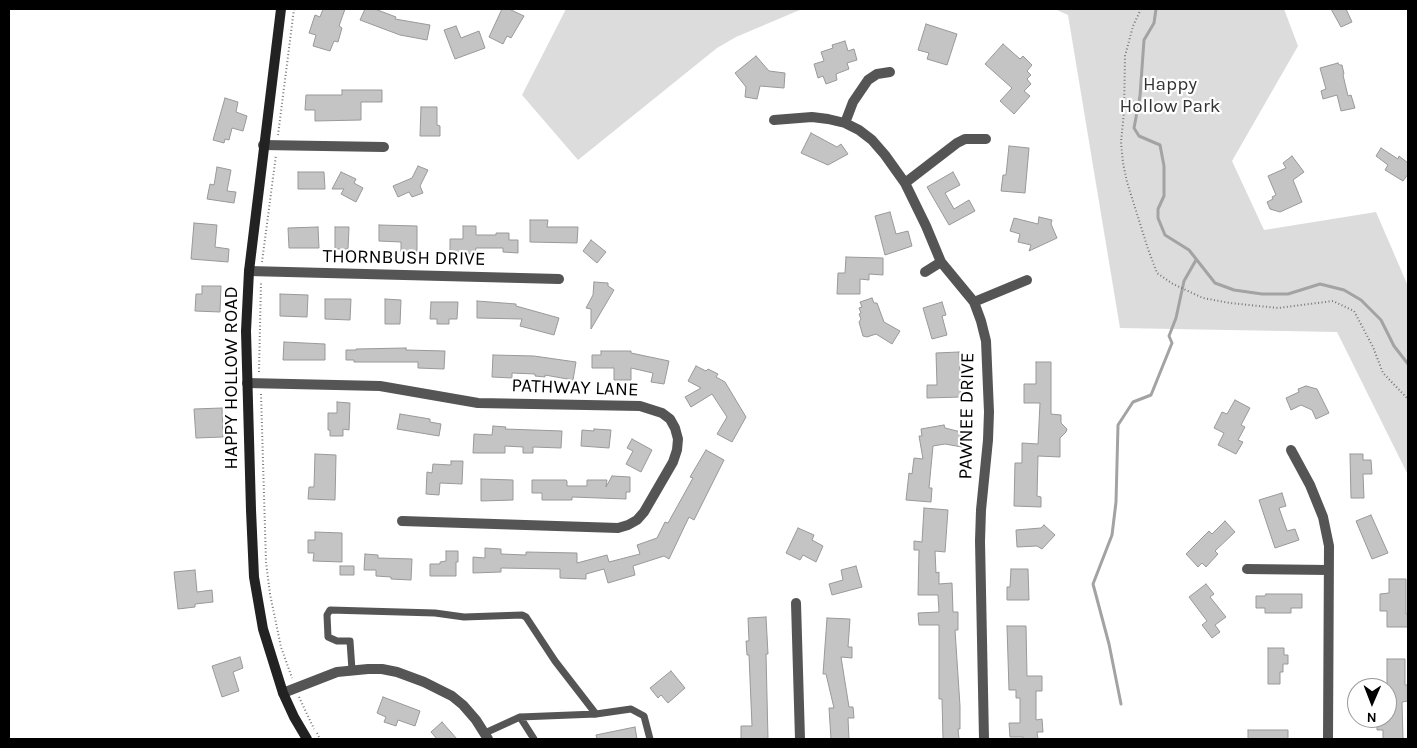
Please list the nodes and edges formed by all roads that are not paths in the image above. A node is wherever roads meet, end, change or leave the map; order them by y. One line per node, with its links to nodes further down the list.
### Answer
1 (281, 9): 6 (main road, HAPPY HOLLOW ROAD)
2 (890, 72): 4 (street)
3 (774, 120): 4 (street, PAWNEE DRIVE)
4 (846, 123): 8 (street, PAWNEE DRIVE)
5 (986, 139): 8 (street)
6 (263, 145): 7 (street); 10 (main road, HAPPY HOLLOW ROAD)
7 (384, 147)
8 (905, 183): 9 (street, PAWNEE DRIVE)
9 (941, 262): 11 (street); 14 (street, PAWNEE DRIVE)
10 (249, 271): 12 (street, THORNBUSH DRIVE); 15 (main road, HAPPY HOLLOW ROAD)
11 (925, 272)
12 (559, 279)
13 (1027, 280): 14 (street)
14 (974, 302): 30 (street, PAWNEE DRIVE)
15 (247, 383): 17 (street, PATHWAY LANE); 22 (main road, HAPPY HOLLOW ROAD)
16 (1291, 450): 19 (street)
17 (402, 521)
18 (1247, 569): 19 (street)
19 (1328, 570): 31 (street)
20 (796, 603): 29 (street)
21 (352, 670): 22 (street); 23 (lane); 25 (street)
22 (283, 693): 26 (main road, HAPPY HOLLOW ROAD)
23 (596, 714): 24 (lane); 28 (lane)
24 (520, 717): 25 (lane); 27 (lane)
25 (487, 736)
26 (307, 739)
27 (534, 739)
28 (650, 739)
29 (800, 739)
30 (984, 739)
31 (1328, 739)

